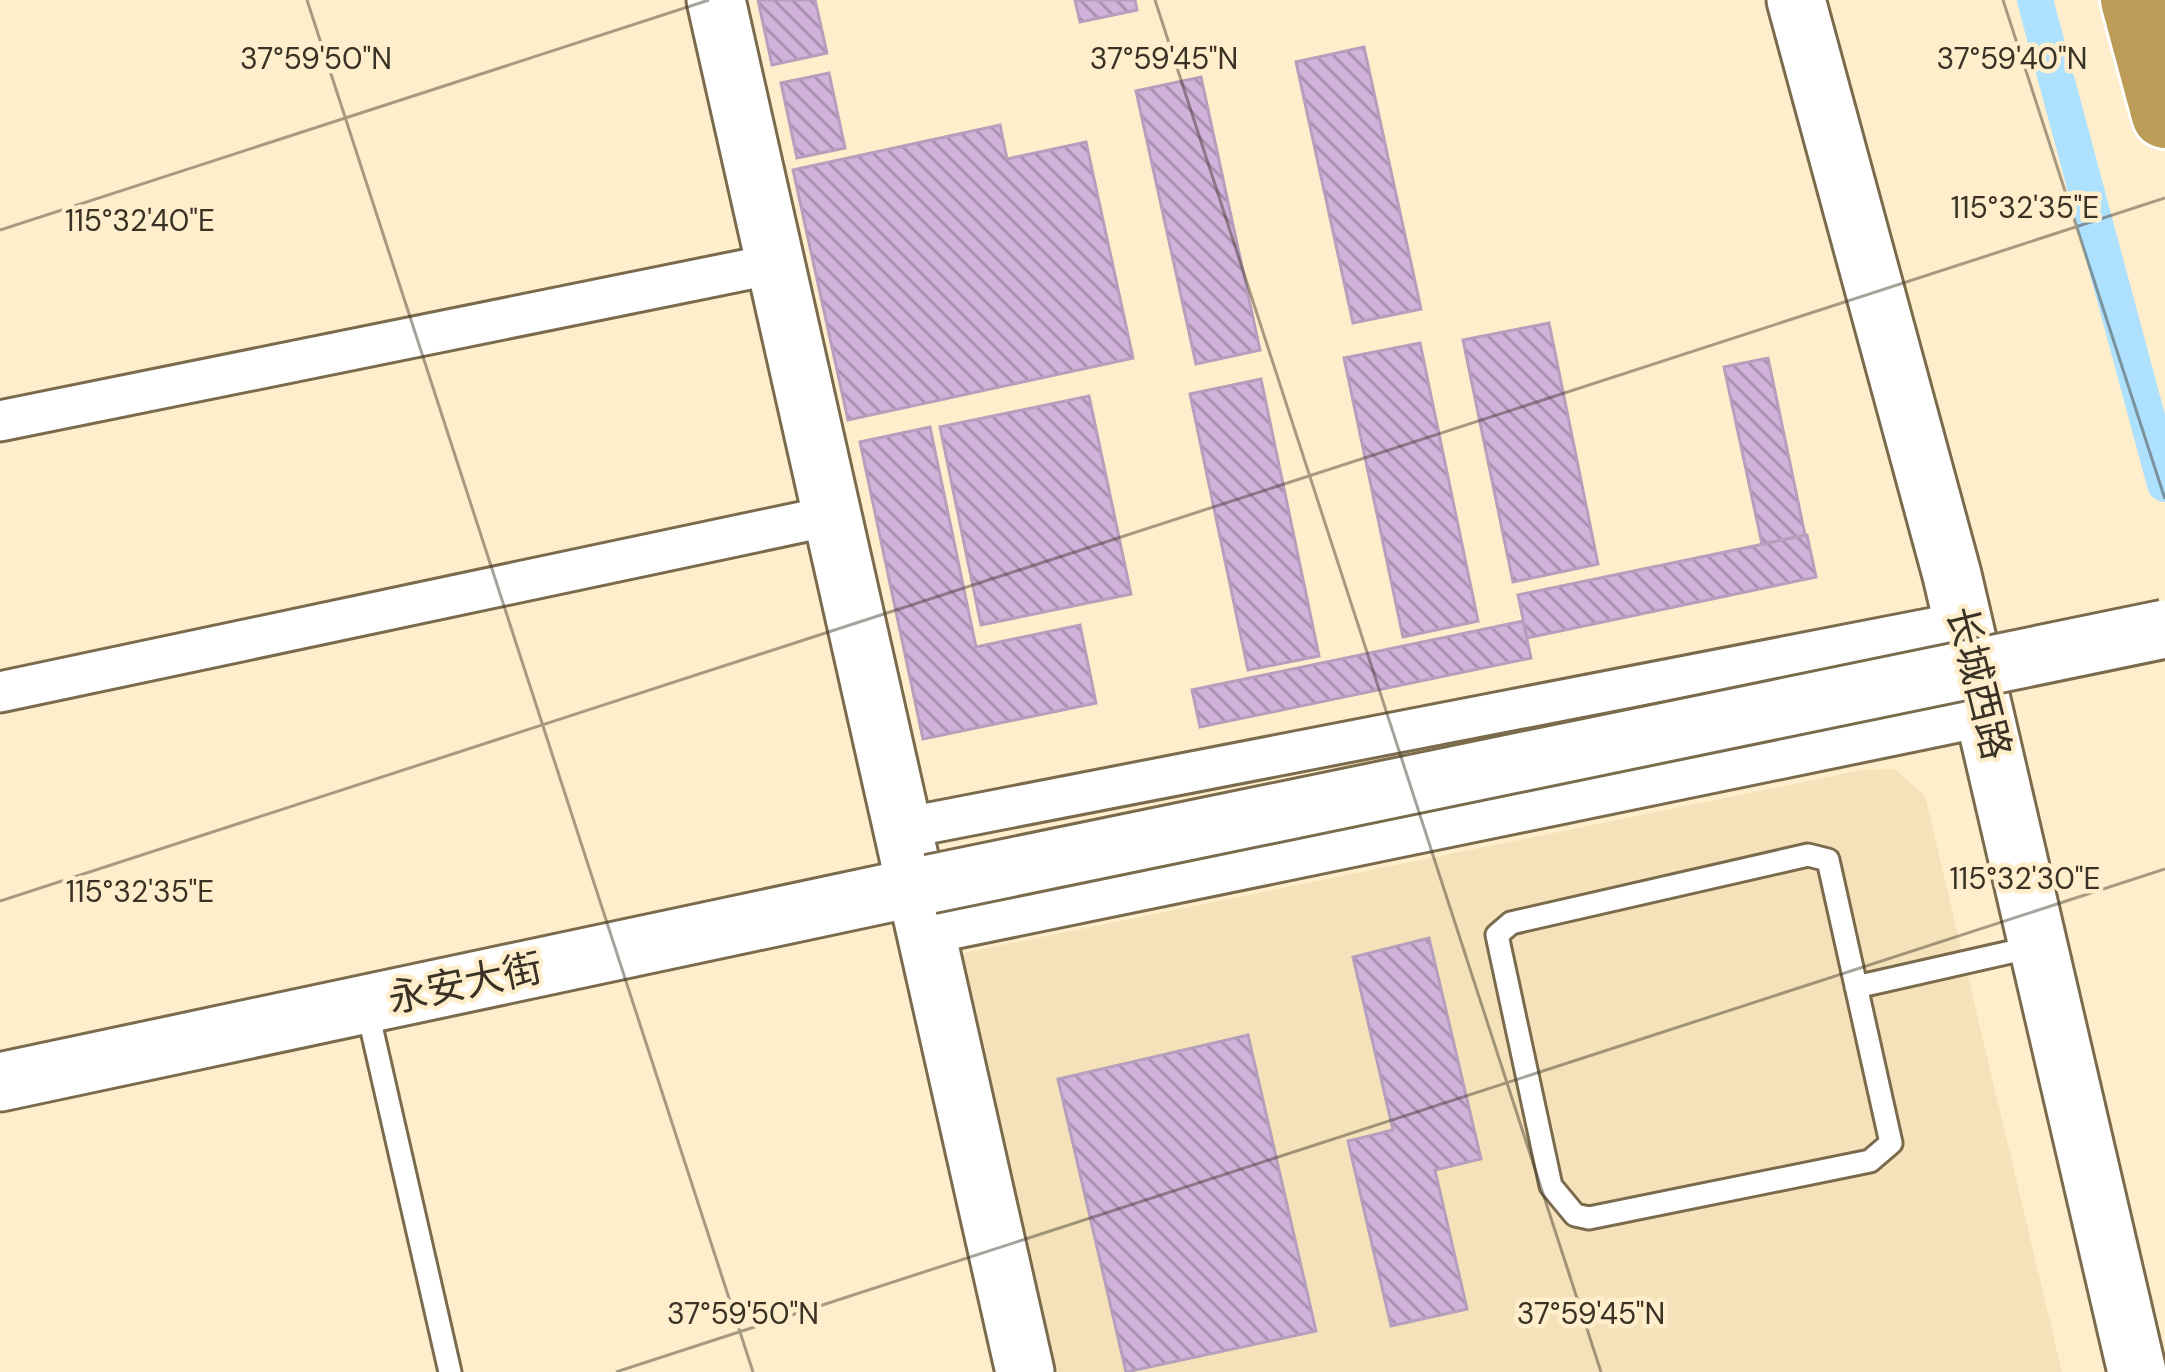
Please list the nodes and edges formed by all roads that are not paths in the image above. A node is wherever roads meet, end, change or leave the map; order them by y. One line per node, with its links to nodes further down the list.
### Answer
1 (716, 0): 5 (street)
2 (1796, 0): 8 (street, 长城西路)
3 (2134, 0): 4 (highway)
4 (2165, 116)
5 (774, 264): 6 (street); 7 (street)
6 (0, 422)
7 (830, 517): 10 (street); 12 (street)
8 (1964, 622): 11 (street, 长城西路); 12 (street)
9 (2165, 628): 13 (street, 永安大街, bridge)
10 (0, 692)
11 (1987, 716): 13 (street); 14 (street, 长城西路)
12 (899, 829): 13 (street)
13 (922, 902): 16 (street, 永安大街); 19 (street)
14 (2042, 945): 15 (lane); 20 (street, 长城西路)
15 (1856, 987): 15 (lane)
16 (366, 1004): 17 (street, 永安大街); 18 (lane)
17 (0, 1082)
18 (450, 1372)
19 (1024, 1372)
20 (2137, 1372)

